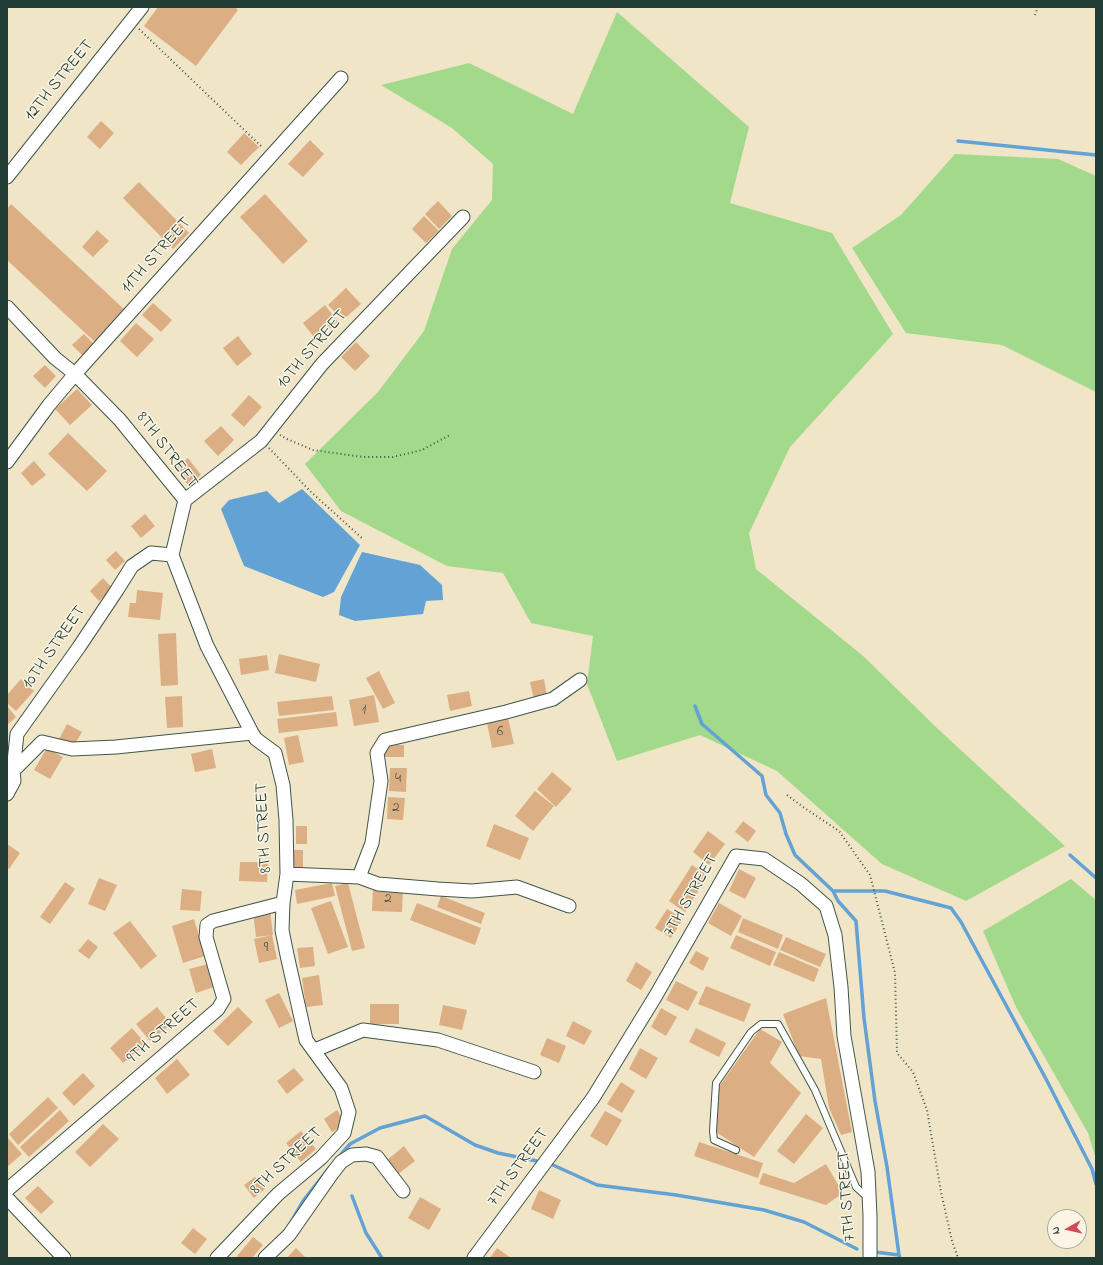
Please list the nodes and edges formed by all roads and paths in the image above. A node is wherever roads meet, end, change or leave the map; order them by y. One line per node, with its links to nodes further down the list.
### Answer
1 (142, 7): 4 (street, 12TH STREET)
2 (1038, 7): 3 (path)
3 (1035, 15)
4 (131, 21): 6 (path); 7 (street, 12TH STREET)
5 (341, 78): 6 (street, 11TH STREET)
6 (271, 156): 10 (street, 11TH STREET)
7 (7, 177)
8 (463, 216): 11 (street, 10TH STREET)
9 (7, 308): 10 (street, 8TH STREET)
10 (75, 374): 14 (street, 11TH STREET); 15 (street, 8TH STREET)
11 (271, 429): 12 (path); 13 (street, 10TH STREET)
12 (450, 435)
13 (261, 441): 15 (street, 10TH STREET); 16 (path)
14 (7, 462)
15 (185, 500): 17 (street, 8TH STREET)
16 (362, 539)
17 (172, 555): 19 (street, 8TH STREET); 20 (street, 10TH STREET)
18 (580, 680): 24 (street)
19 (252, 733): 20 (street); 23 (street, 8TH STREET)
20 (10, 769): 21 (street, 10TH STREET)
21 (7, 794)
22 (787, 795): 39 (path)
23 (287, 874): 24 (street); 25 (street, 8TH STREET)
24 (358, 877): 26 (street)
25 (283, 903): 27 (street, 8TH STREET); 30 (street, 9TH STREET)
26 (569, 906)
27 (315, 1050): 28 (street); 35 (street, 8TH STREET)
28 (534, 1072)
29 (736, 1150): 33 (lane)
30 (7, 1190)
31 (403, 1191): 36 (street)
32 (7, 1198): 34 (street)
33 (870, 1199): 37 (street, 7TH STREET); 38 (street, 7TH STREET)
34 (64, 1258)
35 (217, 1258)
36 (265, 1258)
37 (474, 1258)
38 (870, 1258)
39 (958, 1258)

